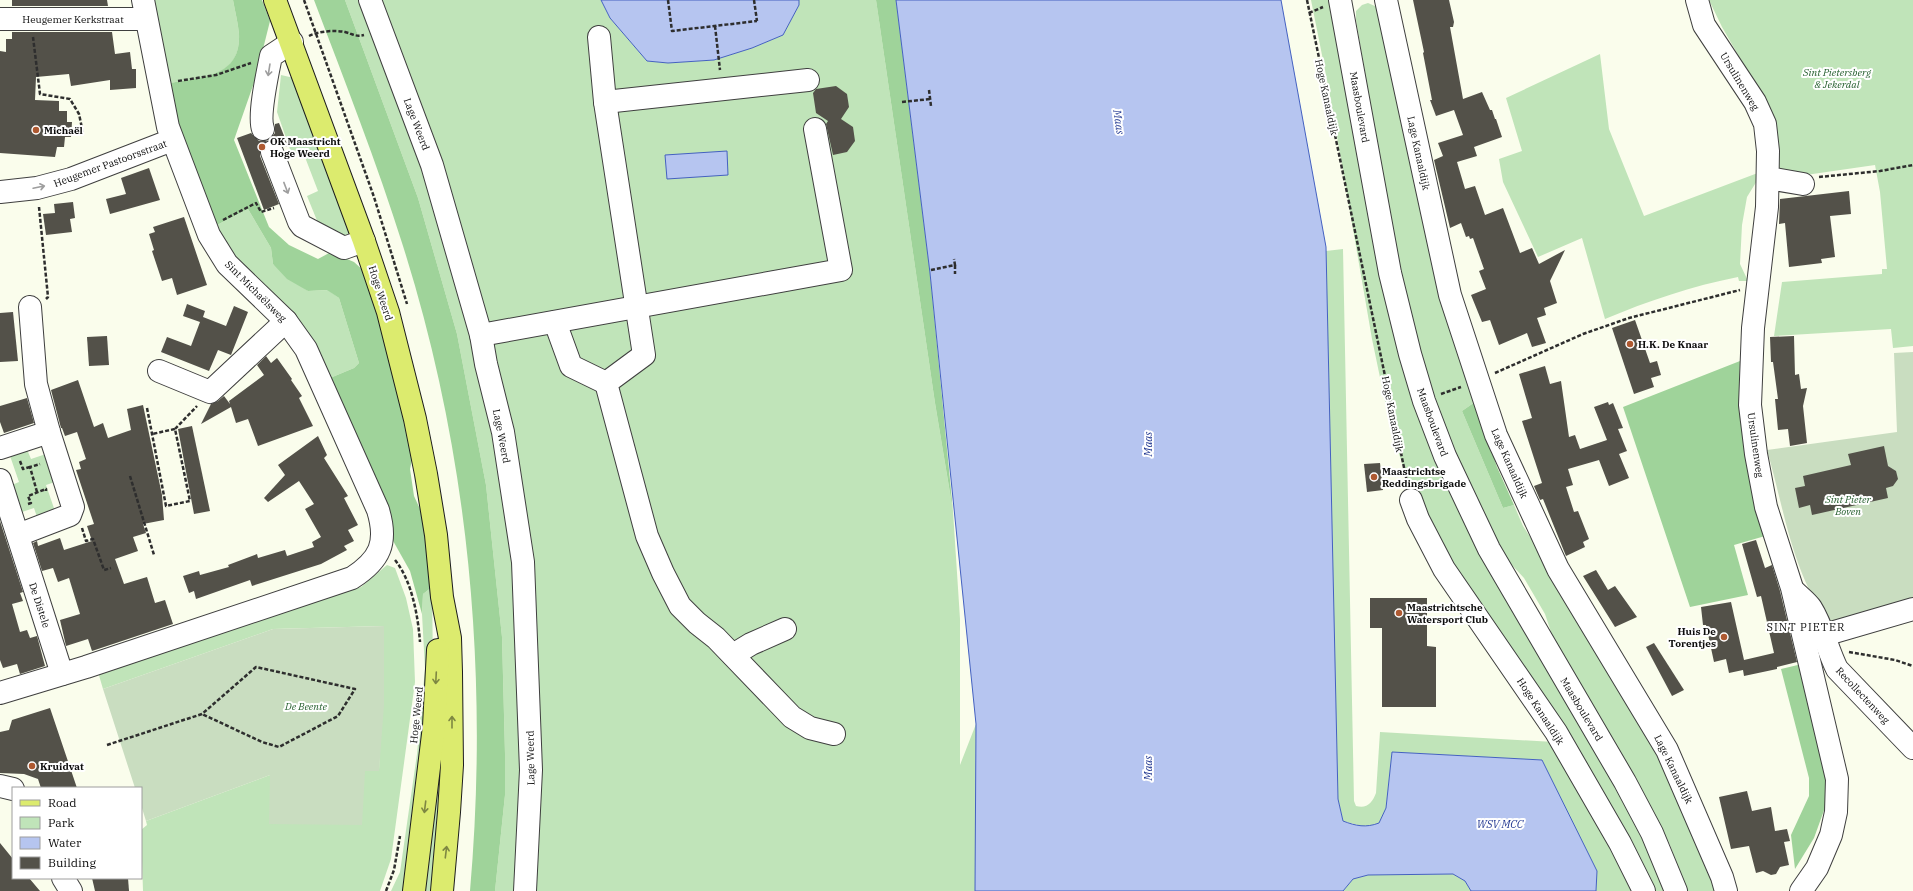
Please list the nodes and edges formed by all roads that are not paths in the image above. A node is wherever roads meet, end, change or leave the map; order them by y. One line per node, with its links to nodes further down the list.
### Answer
1 (276, 0): 9 (main road, Hoge Weerd)
2 (370, 0): 24 (street, Lage Weerd)
3 (1341, 0): 50 (street, Maasboulevard)
4 (1386, 0): 51 (street, Lage Kanaaldijk)
5 (1696, 0): 16 (street, Ursulinenweg)
6 (145, 10): 7 (street, Heugemer Kerkstraat); 14 (street, Sint Michaëlsweg)
7 (0, 18)
8 (599, 37): 11 (street)
9 (292, 42): 12 (street, one-way to 12); 19 (main road, Hoge Weerd)
10 (808, 80): 11 (street)
11 (605, 102): 21 (street)
12 (263, 129)
13 (815, 129): 21 (street)
14 (172, 140): 18 (street, Heugemer Pastoorsstraat, one-way to 14); 22 (street, Sint Michaëlsweg)
15 (272, 152): 19 (street, one-way to 19)
16 (1768, 178): 17 (street); 32 (street, Ursulinenweg)
17 (1803, 184)
18 (0, 192)
19 (364, 242): 33 (main road, Hoge Weerd)
20 (37, 304): 27 (street)
21 (637, 307): 23 (street); 26 (street)
22 (286, 321): 25 (street); 38 (street, Sint Michaëlsweg)
23 (555, 322): 24 (street); 26 (street)
24 (481, 334): 48 (street, Lage Weerd)
25 (159, 371)
26 (606, 383): 37 (street)
27 (49, 432): 28 (street); 31 (street)
28 (0, 448)
29 (0, 480): 31 (street, De Distele)
30 (1411, 500): 49 (street, Hoge Kanaaldijk)
31 (18, 535): 38 (street, De Distele)
32 (1792, 588): 36 (street, Recollectenweg); 52 (street, Ursulinenweg)
33 (442, 597): 46 (main road, Hoge Weerd, one-way to 46); 47 (main road, Hoge Weerd, one-way to 33)
34 (1913, 609): 36 (street)
35 (784, 629): 37 (street)
36 (1826, 641): 41 (street, Recollectenweg)
37 (733, 655): 40 (street)
38 (62, 674): 39 (street)
39 (0, 693)
40 (834, 734)
41 (1913, 748)
42 (0, 786): 43 (street)
43 (12, 789)
44 (64, 879): 45 (street)
45 (71, 891)
46 (414, 891)
47 (442, 891)
48 (524, 891)
49 (1644, 891)
50 (1676, 891)
51 (1726, 891)
52 (1802, 891)

